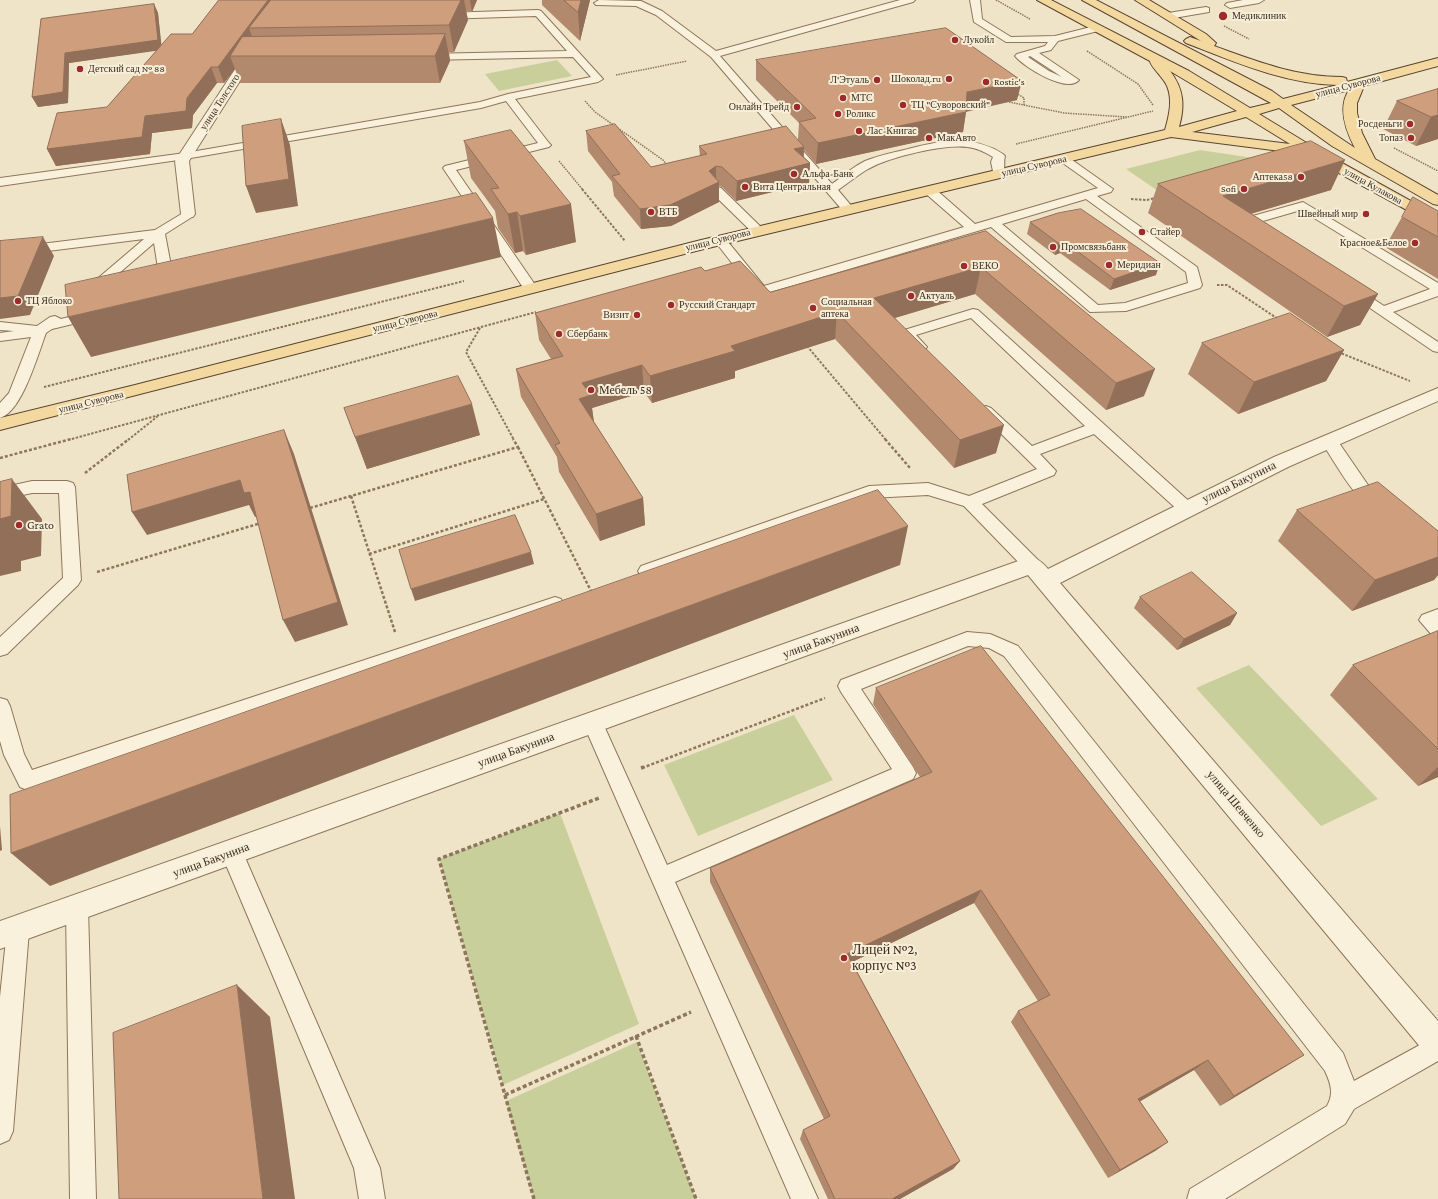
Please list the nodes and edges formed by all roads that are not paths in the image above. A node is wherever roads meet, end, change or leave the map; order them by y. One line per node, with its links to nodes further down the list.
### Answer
1 (910, 0): 20 (lane)
2 (975, 0): 14 (lane)
3 (1043, 0): 13 (main road)
4 (1088, 0): 12 (main road)
5 (1141, 0): 11 (main road)
6 (1259, 0): 8 (lane)
7 (599, 4): 20 (lane)
8 (1230, 5)
9 (1206, 10): 11 (lane)
10 (435, 16): 19 (lane)
11 (1168, 16): 17 (main road)
12 (1124, 19): 17 (main road); 27 (main road)
13 (1099, 28): 14 (lane); 16 (main road)
14 (1055, 39): 18 (lane)
15 (260, 42): 22 (street, улица Толстого)
16 (1145, 52): 30 (main road, улица Кулакова); 31 (main road)
17 (1221, 52): 25 (main road); 27 (main road)
18 (1032, 53): 18 (lane)
19 (575, 54): 21 (lane); 28 (lane)
20 (714, 56): 38 (lane)
21 (413, 57)
22 (247, 60): 23 (lane); 33 (street, улица Толстого)
23 (263, 60)
24 (1438, 62): 25 (main road, улица Суворова)
25 (1372, 79): 26 (main road, улица Суворова)
26 (1359, 83): 29 (main road, улица Суворова); 35 (main road)
27 (1267, 94): 29 (main road, улица Кулакова)
28 (508, 97): 33 (lane); 54 (lane)
29 (1280, 103): 30 (main road, улица Суворова); 35 (main road, улица Кулакова)
30 (1247, 112): 31 (main road, улица Суворова); 32 (main road, улица Кулакова)
31 (1171, 133): 32 (main road); 34 (main road, улица Суворова)
32 (1310, 151): 46 (main road, улица Кулакова)
33 (185, 156): 37 (lane); 44 (street, улица Толстого)
34 (1064, 159): 36 (main road, улица Суворова); 41 (lane)
35 (1370, 163): 42 (main road, улица Кулакова)
36 (998, 174): 38 (lane); 39 (main road, улица Суворова)
37 (0, 182)
38 (831, 190): 43 (lane)
39 (929, 190): 43 (main road, улица Суворова); 47 (lane)
40 (717, 191): 48 (lane)
41 (1087, 194): 45 (lane); 45 (lane)
42 (1438, 200)
43 (848, 209): 48 (main road, улица Суворова)
44 (188, 214): 49 (lane)
45 (992, 222): 47 (lane)
46 (1438, 222)
47 (972, 228): 51 (lane)
48 (758, 231): 51 (main road, улица Суворова)
49 (158, 233): 52 (lane); 56 (lane); 57 (lane)
50 (1266, 235): 55 (lane)
51 (720, 240): 54 (main road, улица Суворова)
52 (0, 253)
53 (1343, 286): 60 (lane)
54 (531, 289): 69 (main road, улица Суворова)
55 (1438, 290): 60 (lane)
56 (82, 297)
57 (162, 297)
58 (71, 307): 62 (lane)
59 (108, 311): 62 (lane)
60 (1382, 311): 64 (lane)
61 (0, 326): 62 (lane)
62 (44, 328): 63 (lane); 68 (lane)
63 (0, 337)
64 (1438, 348)
65 (928, 355): 70 (lane)
66 (1438, 394): 71 (street, улица Бакунина)
67 (973, 398): 72 (lane)
68 (0, 413)
69 (0, 424)
70 (1096, 427): 72 (lane); 75 (lane)
71 (1329, 441): 75 (street, улица Бакунина); 76 (lane)
72 (1029, 452): 74 (lane)
73 (0, 494): 82 (lane)
74 (970, 502): 77 (lane); 78 (lane)
75 (1186, 508): 77 (street, улица Бакунина)
76 (1392, 517)
77 (1039, 572): 84 (street, улица Бакунина); 90 (street, улица Шевченко)
78 (628, 578)
79 (591, 591): 85 (lane)
80 (1438, 616): 81 (lane)
81 (1438, 629)
82 (0, 649)
83 (0, 706): 85 (lane)
84 (593, 722): 86 (street, улица Бакунина); 87 (lane)
85 (7, 758)
86 (232, 853): 88 (street, улица Бакунина); 94 (lane)
87 (663, 877): 91 (lane); 95 (lane)
88 (77, 908): 89 (street, улица Бакунина); 93 (lane)
89 (9, 932): 92 (lane)
90 (1438, 1045): 91 (lane)
91 (1345, 1100): 96 (lane)
92 (0, 1131)
93 (83, 1199)
94 (372, 1199)
95 (806, 1199)
96 (1200, 1199)

